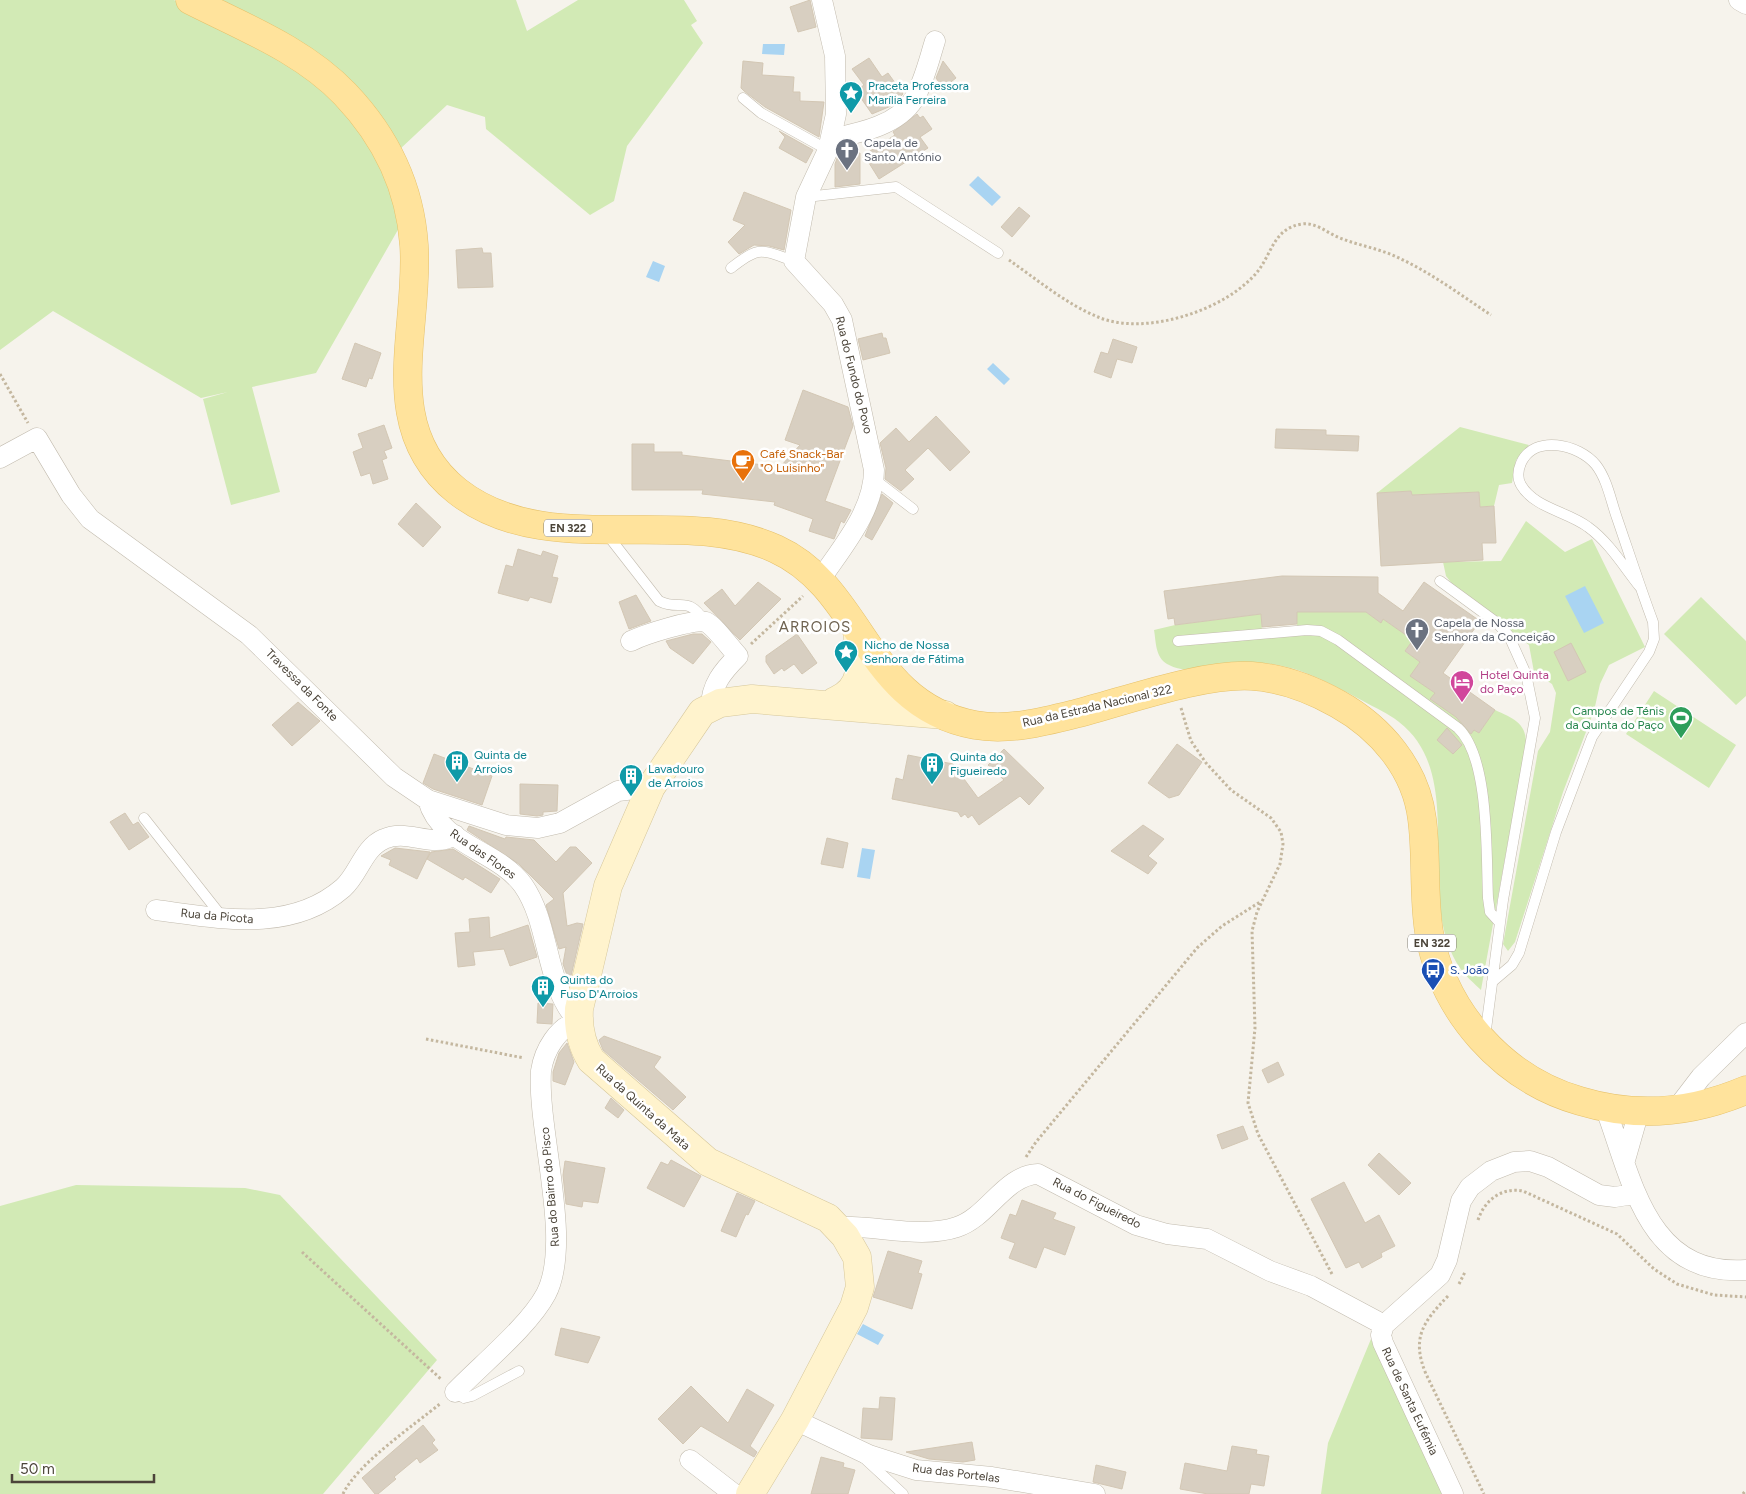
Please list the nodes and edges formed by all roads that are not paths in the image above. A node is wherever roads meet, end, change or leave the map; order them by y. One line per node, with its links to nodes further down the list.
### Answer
1 (190, 0): 15 (main road, Rua da Estrada Nacional 322 / EN 322)
2 (822, 0): 7 (street)
3 (1739, 0): 4 (street)
4 (1746, 4)
5 (935, 40): 7 (street)
6 (743, 98): 7 (lane)
7 (829, 144): 8 (street)
8 (806, 197): 9 (lane); 10 (street)
9 (998, 253)
10 (794, 261): 11 (lane); 13 (street, Rua do Fundo do Povo)
11 (732, 268)
12 (0, 458): 28 (street, Travessa da Fonte)
13 (874, 479): 14 (lane); 16 (street, Rua do Fundo do Povo)
14 (913, 509)
15 (604, 530): 16 (main road, Rua da Estrada Nacional 322 / EN 322); 19 (lane)
16 (820, 580): 20 (main road, Rua da Estrada Nacional 322 / EN 322)
17 (1440, 581): 33 (lane)
18 (1640, 587): 18 (lane); 34 (lane)
19 (706, 622): 21 (street); 25 (street)
20 (857, 630): 23 (main road, Rua da Estrada Nacional 322 / EN 322); 24 (street)
21 (631, 640)
22 (1178, 641): 33 (lane)
23 (894, 681): 24 (street); 26 (main road, Rua da Estrada Nacional 322 / EN 322)
24 (835, 705): 25 (street, Rua da Quinta da Mata); 26 (street, Rua da Quinta da Mata)
25 (711, 707): 27 (street, Rua da Quinta da Mata)
26 (945, 715): 37 (main road, Rua da Estrada Nacional 322 / EN 322)
27 (651, 788): 28 (street, Travessa da Fonte); 35 (street, Rua da Quinta da Mata)
28 (428, 800): 30 (street, Rua das Flores)
29 (144, 818): 32 (lane)
30 (455, 835): 32 (street, Rua da Picota); 35 (street, Rua das Flores)
31 (156, 910): 32 (street, Rua da Picota)
32 (224, 919)
33 (1500, 923): 34 (lane)
34 (1492, 982): 37 (lane)
35 (578, 1021): 44 (street, Rua da Quinta da Mata); 48 (street, Rua do Bairro do Pisco)
36 (1746, 1033): 40 (street)
37 (1485, 1043): 39 (main road, Rua da Estrada Nacional 322 / EN 322)
38 (1746, 1090): 40 (main road, Rua da Estrada Nacional 322 / EN 322)
39 (1605, 1107): 41 (main road, Rua da Estrada Nacional 322 / EN 322); 42 (street)
40 (1675, 1110): 41 (main road, Rua da Estrada Nacional 322 / EN 322)
41 (1639, 1111): 42 (street)
42 (1625, 1160): 43 (street)
43 (1634, 1194): 45 (street); 46 (street)
44 (838, 1227): 46 (street, Rua do Figueiredo); 49 (street, Rua da Quinta da Mata)
45 (1746, 1270)
46 (1384, 1325): 56 (street, Rua de Santa Eufémia)
47 (519, 1371): 48 (lane)
48 (455, 1392)
49 (795, 1420): 50 (street, Rua das Portelas); 53 (street, Rua da Quinta da Mata)
50 (854, 1448): 54 (lane); 55 (street, Rua das Portelas)
51 (690, 1460): 52 (street)
52 (734, 1494)
53 (750, 1494)
54 (902, 1494)
55 (1095, 1494)
56 (1453, 1494)

